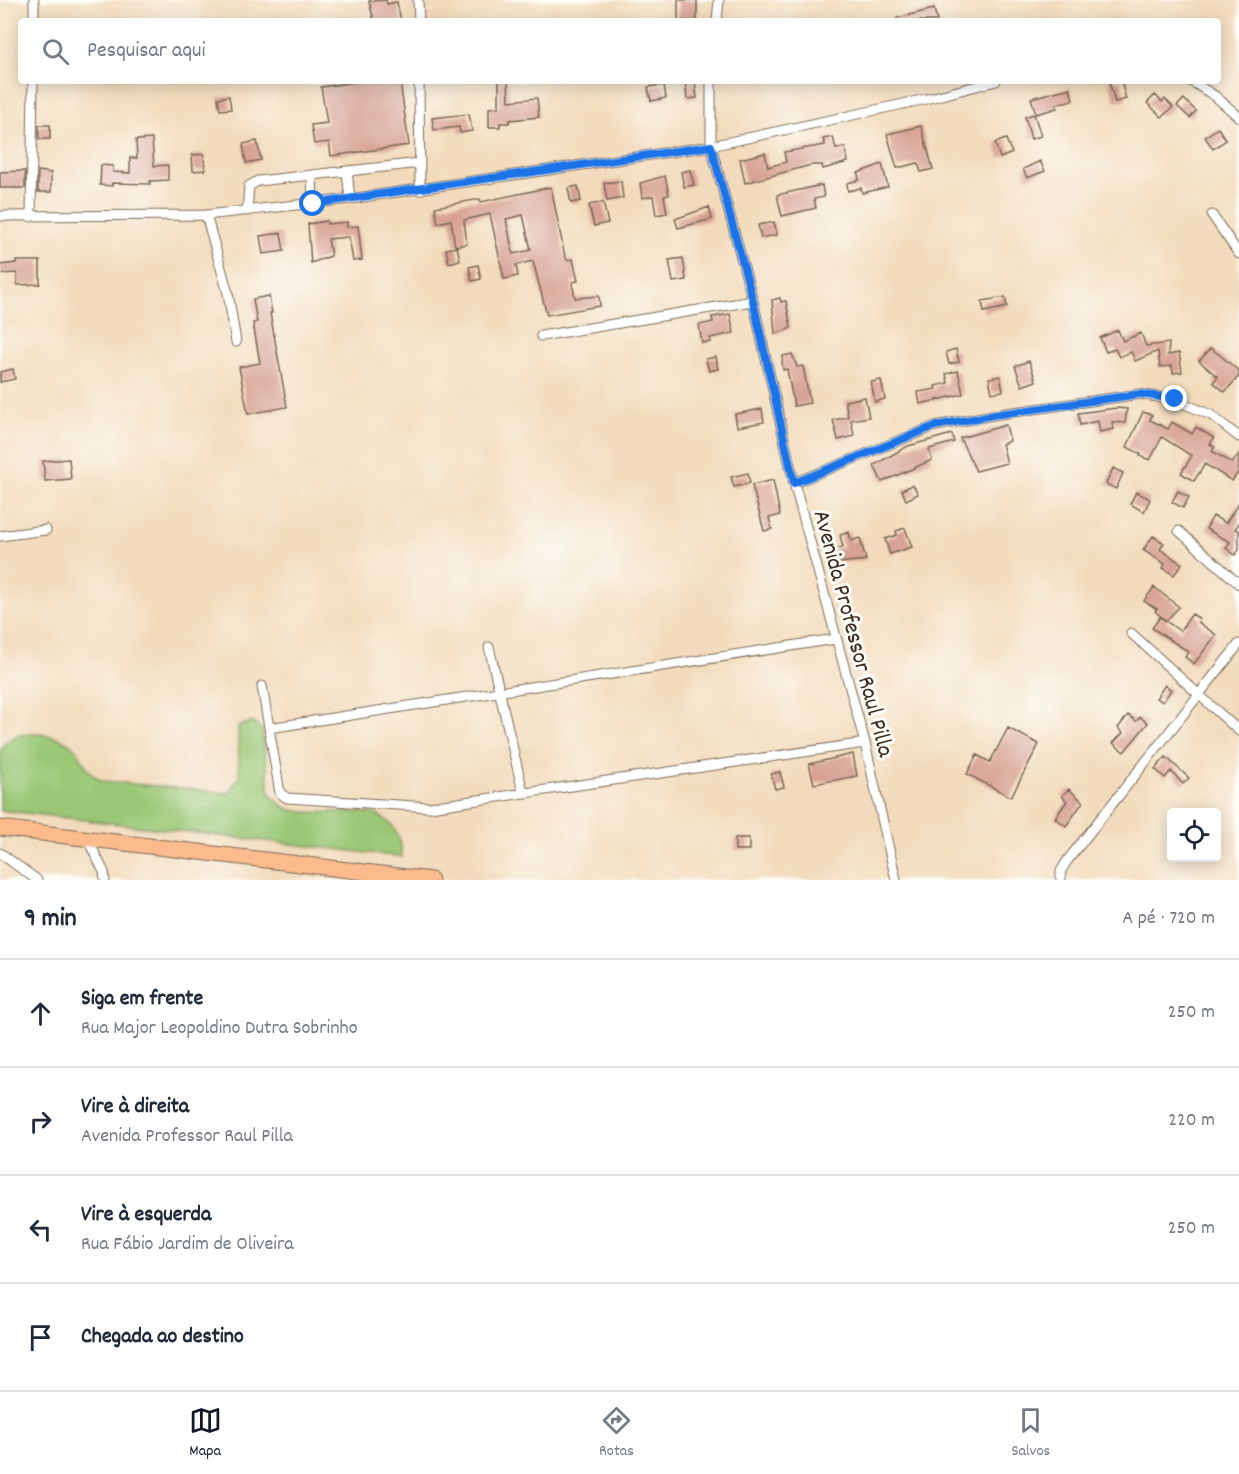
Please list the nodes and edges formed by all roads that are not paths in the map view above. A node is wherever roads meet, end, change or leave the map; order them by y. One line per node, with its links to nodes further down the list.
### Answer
1 (34, 0): 4 (street)
2 (418, 0): 5 (street)
3 (719, 0): 6 (street)
4 (34, 18)
5 (418, 18)
6 (717, 18)
7 (33, 84): 24 (street)
8 (419, 84): 14 (street)
9 (711, 84): 13 (street, Avenida Professor Raul Pilla)
10 (984, 84): 13 (street)
11 (1196, 84): 12 (street)
12 (1239, 117)
13 (711, 146): 17 (street); 26 (street, Avenida Professor Raul Pilla)
14 (420, 164): 15 (street); 17 (street)
15 (347, 171): 16 (street); 18 (street)
16 (312, 176): 19 (street); 20 (street)
17 (420, 190): 18 (street)
18 (350, 199): 19 (street)
19 (313, 204): 20 (street)
20 (247, 211): 21 (street)
21 (206, 215): 24 (street); 28 (street)
22 (1212, 215): 25 (street)
23 (0, 216): 24 (street)
24 (31, 217)
25 (1239, 254)
26 (753, 301): 27 (street); 30 (street, Avenida Professor Raul Pilla)
27 (541, 336)
28 (236, 342)
29 (1239, 437): 30 (street)
30 (794, 483): 36 (street, Avenida Professor Raul Pilla)
31 (46, 530): 33 (street)
32 (1179, 531): 34 (street)
33 (0, 536)
34 (1239, 585)
35 (1131, 633): 41 (street)
36 (835, 639): 40 (street); 44 (street, Avenida Professor Raul Pilla)
37 (1239, 644): 41 (street)
38 (489, 647): 40 (street)
39 (262, 686): 42 (street)
40 (498, 690): 42 (street); 45 (street)
41 (1198, 695): 43 (street); 53 (street)
42 (269, 728): 45 (street)
43 (1239, 731)
44 (865, 743): 45 (street); 52 (street, Avenida Professor Raul Pilla)
45 (523, 792)
46 (0, 828): 47 (highway)
47 (88, 840): 50 (street); 51 (highway)
48 (0, 853): 49 (street)
49 (37, 880)
50 (105, 880)
51 (431, 880)
52 (896, 880)
53 (1061, 880)

